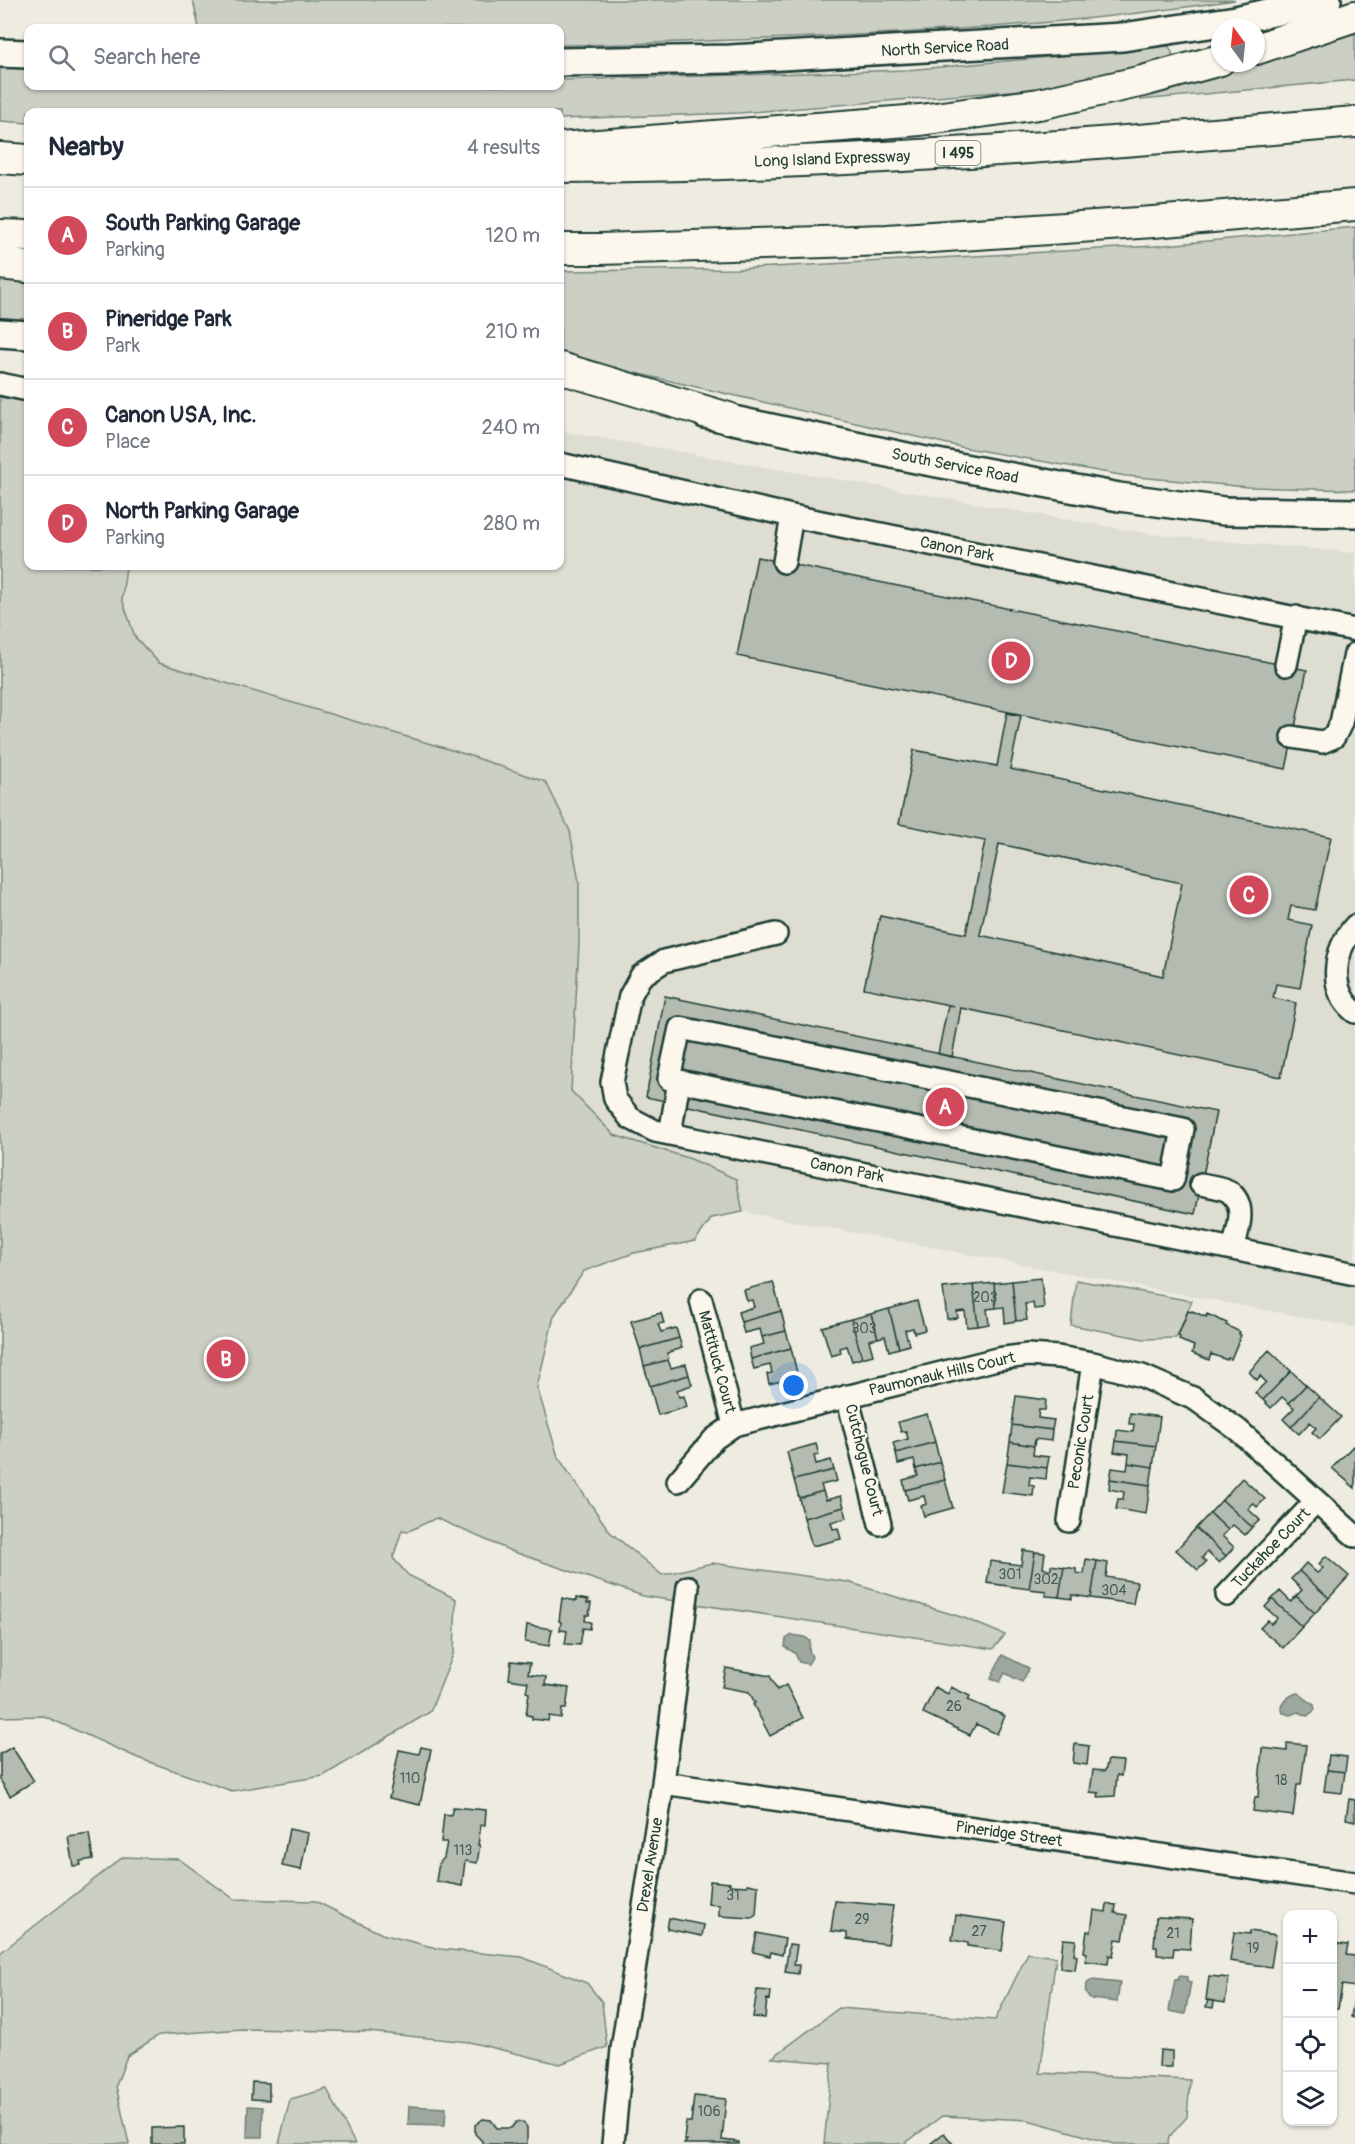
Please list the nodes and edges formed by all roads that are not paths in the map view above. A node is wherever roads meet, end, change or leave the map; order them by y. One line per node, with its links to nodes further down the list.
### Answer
1 (1327, 0): 6 (main road, North Service Road)
2 (1355, 16): 3 (highway)
3 (1265, 46)
4 (0, 52): 5 (main road)
5 (24, 54)
6 (564, 62)
7 (1211, 62): 9 (highway)
8 (1355, 122): 12 (highway, Long Island Expressway / I 495)
9 (564, 148)
10 (0, 158): 11 (highway)
11 (24, 160)
12 (564, 167)
13 (1355, 205): 16 (highway)
14 (0, 235): 15 (highway)
15 (24, 236)
16 (564, 249)
17 (0, 264): 18 (highway)
18 (24, 267)
19 (0, 333): 20 (main road)
20 (24, 335)
21 (564, 369): 25 (highway)
22 (0, 384): 24 (street)
23 (564, 385): 25 (main road, South Service Road)
24 (24, 389)
25 (728, 418): 27 (main road, South Service Road)
26 (564, 465): 28 (street, Canon Park)
27 (1355, 513)
28 (792, 516): 29 (street); 30 (street, Canon Park)
29 (784, 562)
30 (1296, 617): 31 (street, Canon Park); 33 (street)
31 (1355, 630)
32 (1355, 654): 34 (street)
33 (1286, 665)
34 (1293, 737)
35 (1355, 927): 37 (street)
36 (776, 934): 39 (street, Canon Park)
37 (1355, 1012)
38 (679, 1081): 38 (street); 39 (street)
39 (670, 1134): 41 (street, Canon Park)
40 (1201, 1184): 41 (street)
41 (1233, 1248): 42 (street, Canon Park)
42 (1355, 1274)
43 (701, 1300): 46 (street, Mattituck Court)
44 (1093, 1364): 45 (street, Paumonauk Hills Court); 48 (street, Paumonauk Hills Court); 49 (street, Peconic Court)
45 (847, 1396): 46 (street, Paumonauk Hills Court); 50 (street, Cutchogue Court)
46 (734, 1425): 47 (street, Paumonauk Hills Court)
47 (678, 1482)
48 (1316, 1501): 51 (street, Paumonauk Hills Court); 53 (street, Tuckahoe Court)
49 (1069, 1521)
50 (880, 1524)
51 (1355, 1536)
52 (688, 1587): 54 (street, Drexel Avenue)
53 (1227, 1595)
54 (663, 1783): 55 (street, Pineridge Street); 56 (street, Drexel Avenue)
55 (1355, 1883)
56 (613, 2144)

